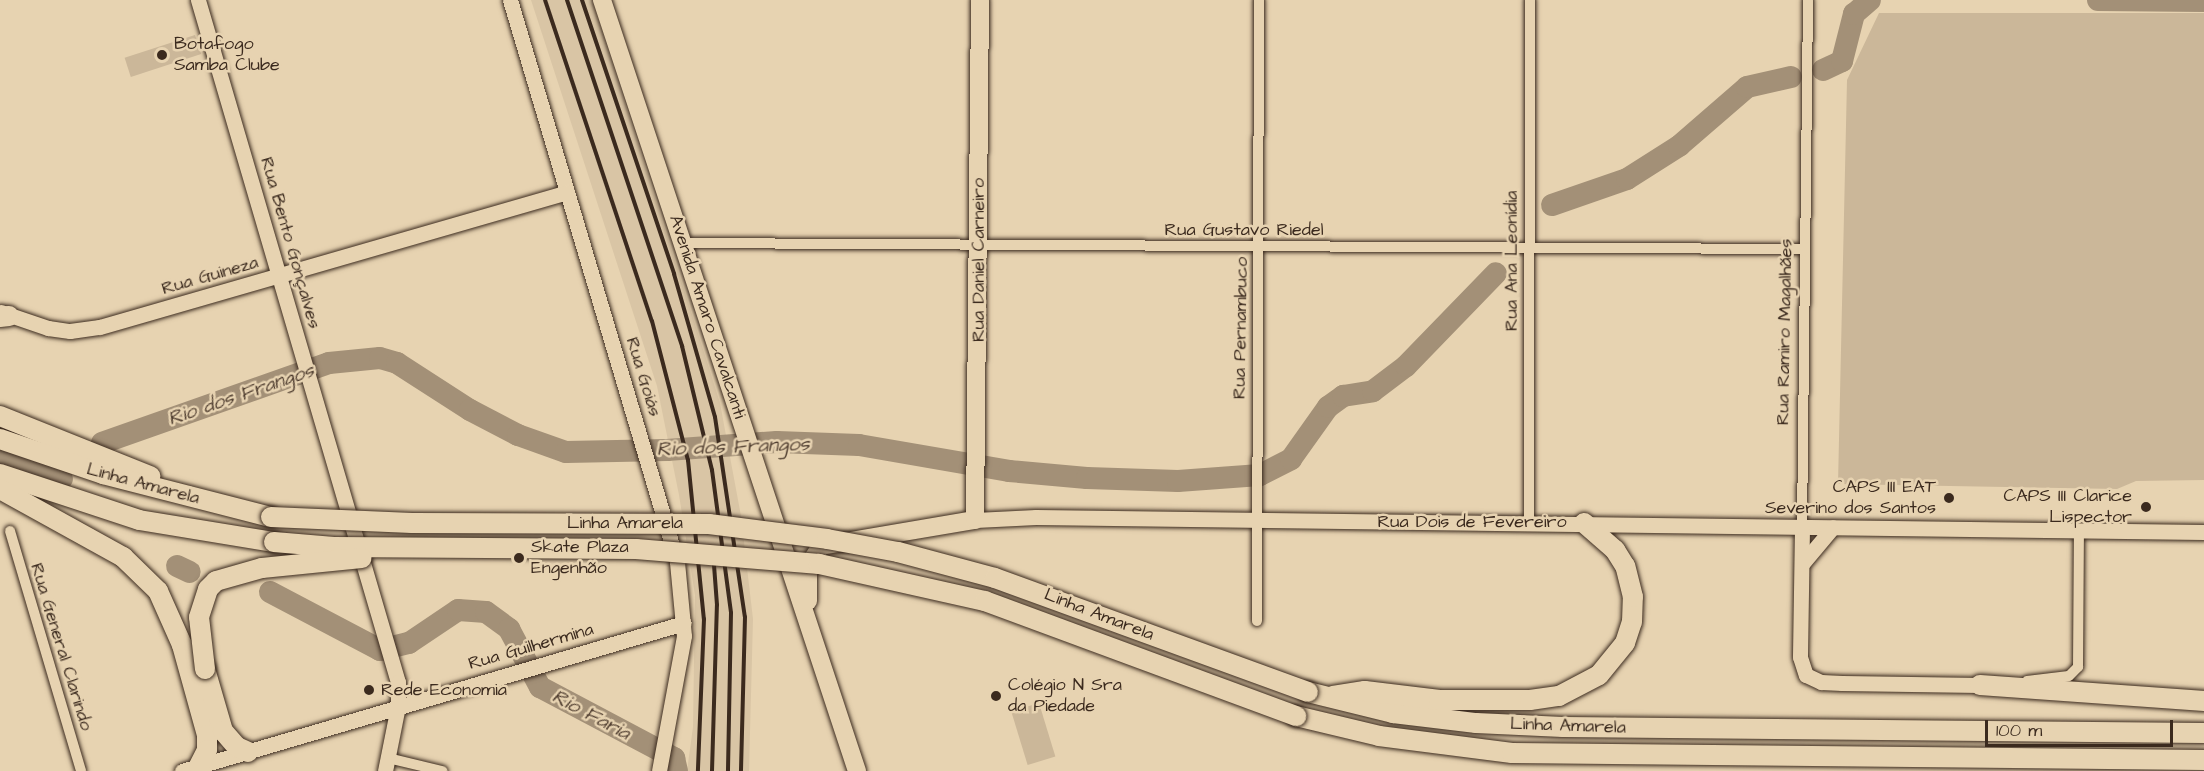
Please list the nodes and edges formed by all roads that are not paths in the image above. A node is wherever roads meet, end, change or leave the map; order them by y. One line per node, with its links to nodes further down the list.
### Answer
1 (198, 0): 14 (street, Rua Bento Gonçalves)
2 (510, 0): 8 (street, Rua Goiás)
3 (602, 0): 9 (main road, Avenida Amaro Cavalcanti)
4 (980, 0): 10 (main road, Rua Daniel Carneiro)
5 (1259, 0): 11 (street, Rua Pernambuco)
6 (1530, 0): 12 (street, Rua Ana Leonídia)
7 (1808, 0): 13 (street, Rua Ramiro Magalhães)
8 (567, 192): 14 (street, Rua Guineza); 36 (street, Rua Goiás)
9 (682, 243): 10 (street, Rua Gustavo Riedel); 18 (main road, Avenida Amaro Cavalcanti)
10 (980, 247): 11 (street, Rua Gustavo Riedel); 22 (main road, Rua Daniel Carneiro)
11 (1259, 247): 12 (street, Rua Gustavo Riedel); 23 (street, Rua Pernambuco)
12 (1528, 247): 13 (street, Rua Gustavo Riedel); 24 (street, Rua Ana Leonídia)
13 (1805, 249): 27 (street, Rua Ramiro Magalhães)
14 (280, 277): 15 (street, Rua Guineza); 40 (street, Rua Bento Gonçalves)
15 (3, 315)
16 (0, 416): 21 (highway)
17 (0, 439): 21 (highway, Linha Amarela)
18 (750, 444): 31 (main road); 34 (main road, Avenida Amaro Cavalcanti)
19 (0, 474): 32 (highway, Linha Amarela, bridge)
20 (0, 489): 46 (highway)
21 (205, 500): 38 (highway, Linha Amarela, bridge)
22 (975, 520): 23 (street, Rua Dois de Fevereiro); 31 (main road, Rua Dois de Fevereiro)
23 (1256, 521): 24 (street, Rua Dois de Fevereiro); 35 (street, Rua Pernambuco)
24 (1529, 522): 25 (street, Rua Dois de Fevereiro)
25 (1584, 523): 27 (street, Rua Dois de Fevereiro); 38 (highway)
26 (1833, 527): 27 (street, Rua Dois de Fevereiro); 28 (street, Rua Dois de Fevereiro); 33 (street)
27 (1802, 528): 33 (street, Rua Ramiro Magalhães)
28 (2079, 530): 30 (street, Rua Dois de Fevereiro); 37 (street)
29 (10, 531): 47 (street, Rua General Clarindo)
30 (2204, 532)
31 (821, 546): 34 (main road)
32 (409, 548): 42 (highway, bridge); 43 (highway, Linha Amarela, bridge)
33 (1802, 564): 37 (street, Rua Ramiro Magalhães)
34 (810, 621): 50 (main road, Avenida Amaro Cavalcanti)
35 (1257, 621)
36 (684, 623): 40 (street, Rua Guilhermina); 49 (street, Rua Goiás)
37 (1980, 685): 39 (highway)
38 (1328, 698): 41 (highway, Linha Amarela)
39 (2204, 700)
40 (398, 706): 42 (street, Rua Guilhermina); 45 (street, Rua Bento Gonçalves)
41 (2204, 733)
42 (248, 752): 46 (street, Rua Guilhermina)
43 (1740, 757): 44 (highway, Linha Amarela); 51 (highway)
44 (2204, 760)
45 (386, 764): 48 (street)
46 (191, 769)
47 (81, 771)
48 (442, 771)
49 (659, 771)
50 (857, 771)
51 (1837, 771)

